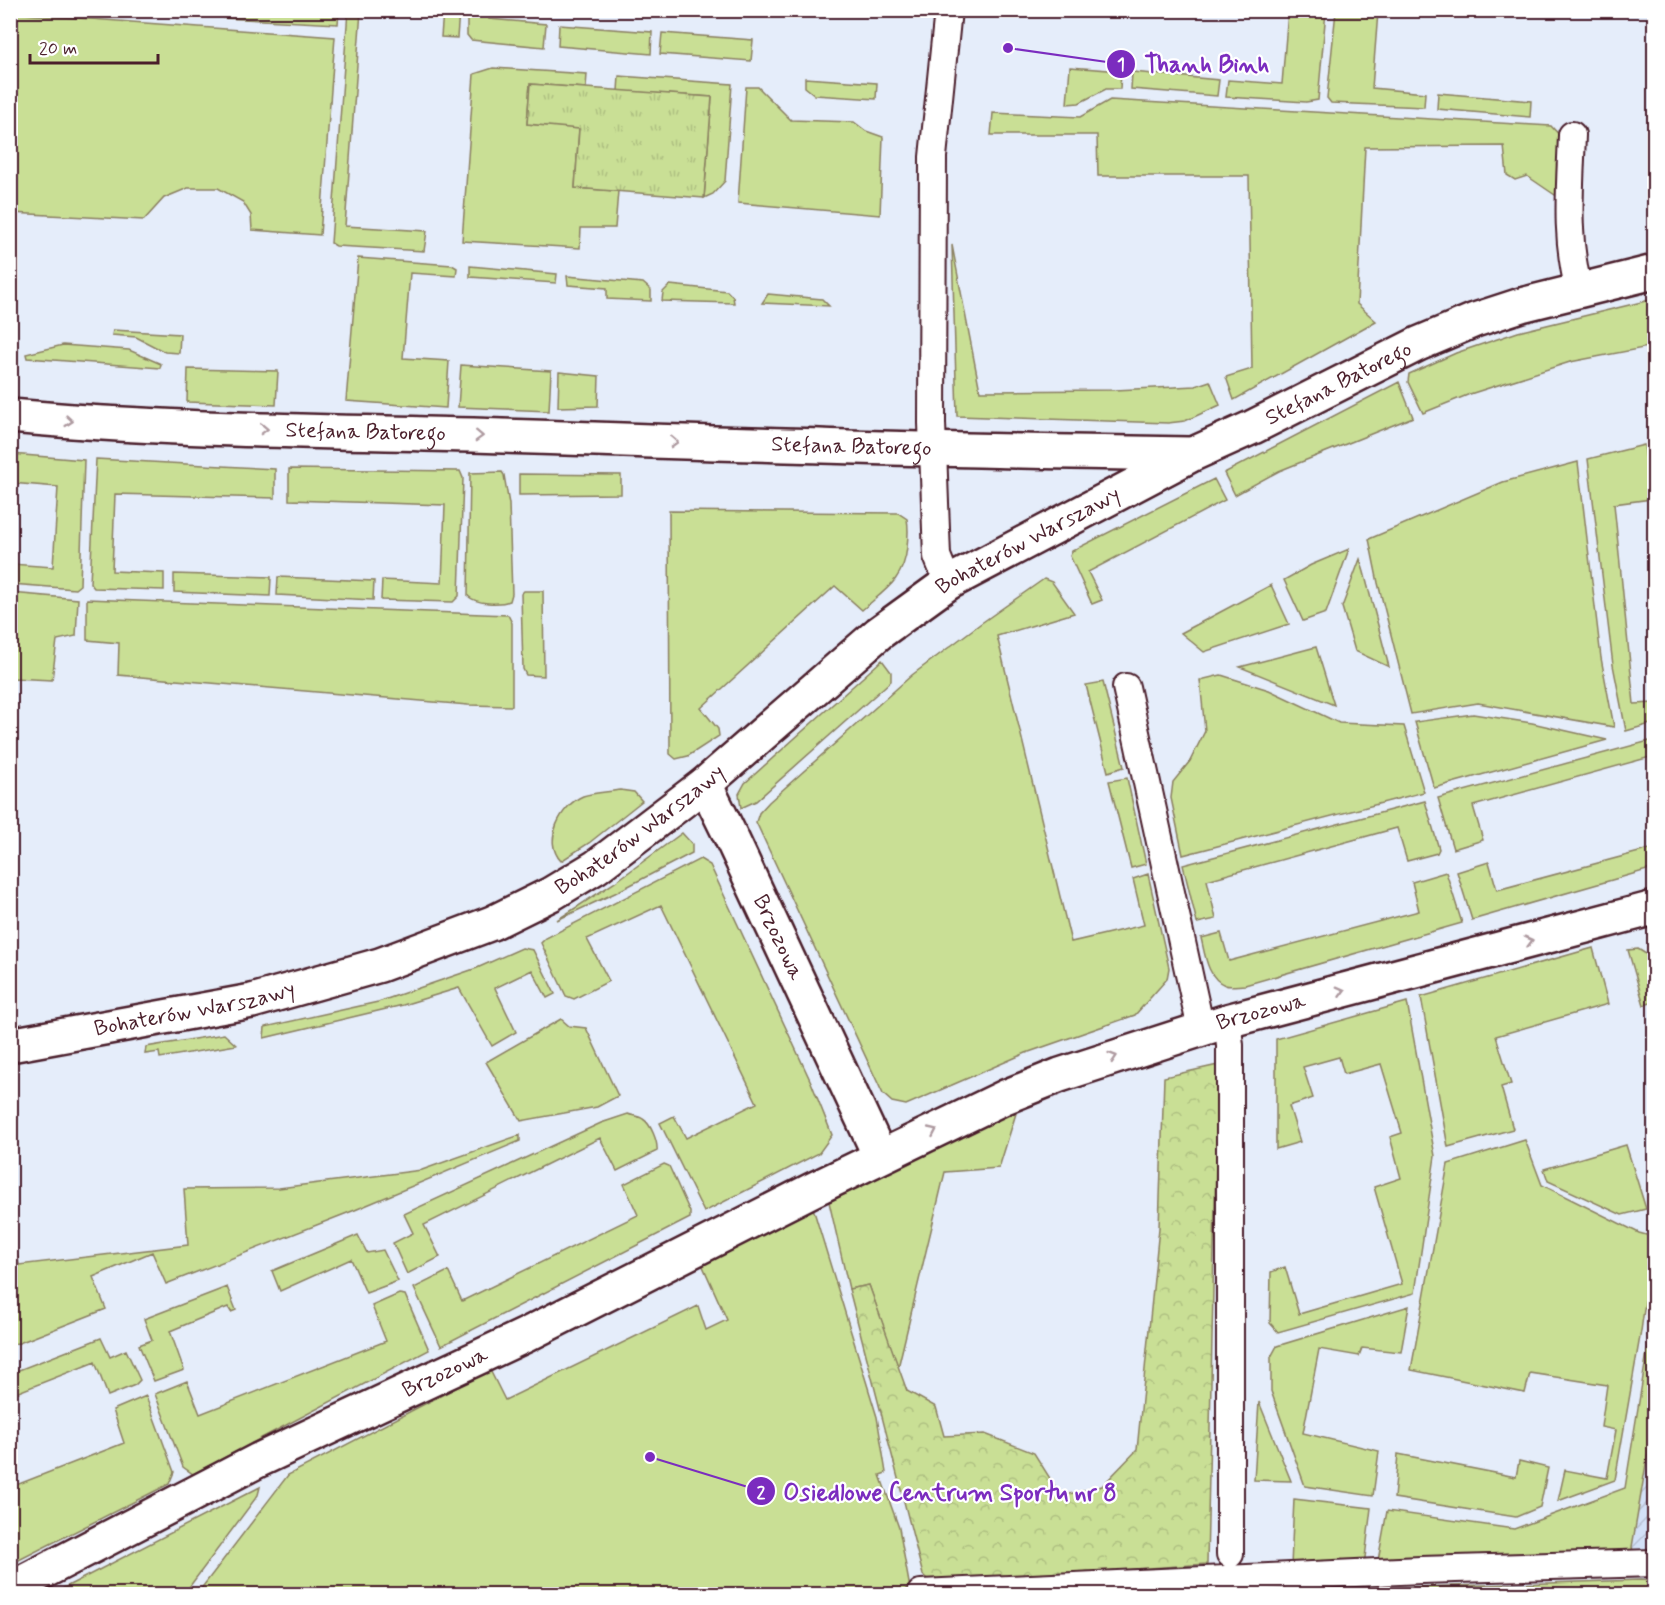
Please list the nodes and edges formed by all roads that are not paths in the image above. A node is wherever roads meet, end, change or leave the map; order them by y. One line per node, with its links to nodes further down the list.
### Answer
1 (948, 10): 6 (lane)
2 (1572, 135): 4 (lane)
3 (1654, 272): 4 (street, Stefana Batorego)
4 (1579, 290): 7 (street, Stefana Batorego)
5 (10, 416): 6 (street, Stefana Batorego, one-way to 6)
6 (932, 450): 7 (street, Stefana Batorego); 8 (lane)
7 (1193, 454): 8 (street, Bohaterów Warszawy)
8 (948, 583): 10 (street, Bohaterów Warszawy)
9 (1126, 687): 12 (lane)
10 (705, 784): 13 (street, Bohaterów Warszawy); 14 (street, Brzozowa)
11 (1654, 908): 12 (street, Brzozowa, one-way to 11)
12 (1214, 1025): 14 (street, Brzozowa, one-way to 12); 15 (lane)
13 (10, 1045)
14 (880, 1156): 17 (street, Brzozowa)
15 (1230, 1554)
16 (1654, 1563): 18 (lane)
17 (10, 1589)
18 (921, 1593)

